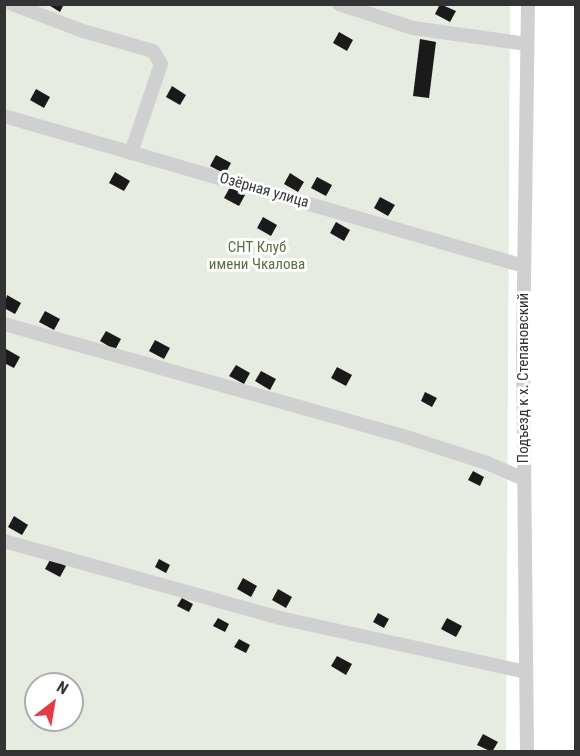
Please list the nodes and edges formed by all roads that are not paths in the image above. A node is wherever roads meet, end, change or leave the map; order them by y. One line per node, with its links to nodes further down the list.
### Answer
1 (12, 4): 6 (street)
2 (339, 4): 4 (street)
3 (528, 4): 4 (street, Подъезд к х. Степановский)
4 (527, 44): 7 (street, Подъезд к х. Степановский)
5 (4, 116): 6 (street, Озёрная улица)
6 (131, 153): 7 (street, Озёрная улица)
7 (524, 266): 9 (street, Подъезд к х. Степановский)
8 (4, 324): 9 (street)
9 (524, 479): 11 (street, Подъезд к х. Степановский)
10 (4, 541): 11 (street)
11 (526, 672): 12 (street, Подъезд к х. Степановский)
12 (527, 752)

